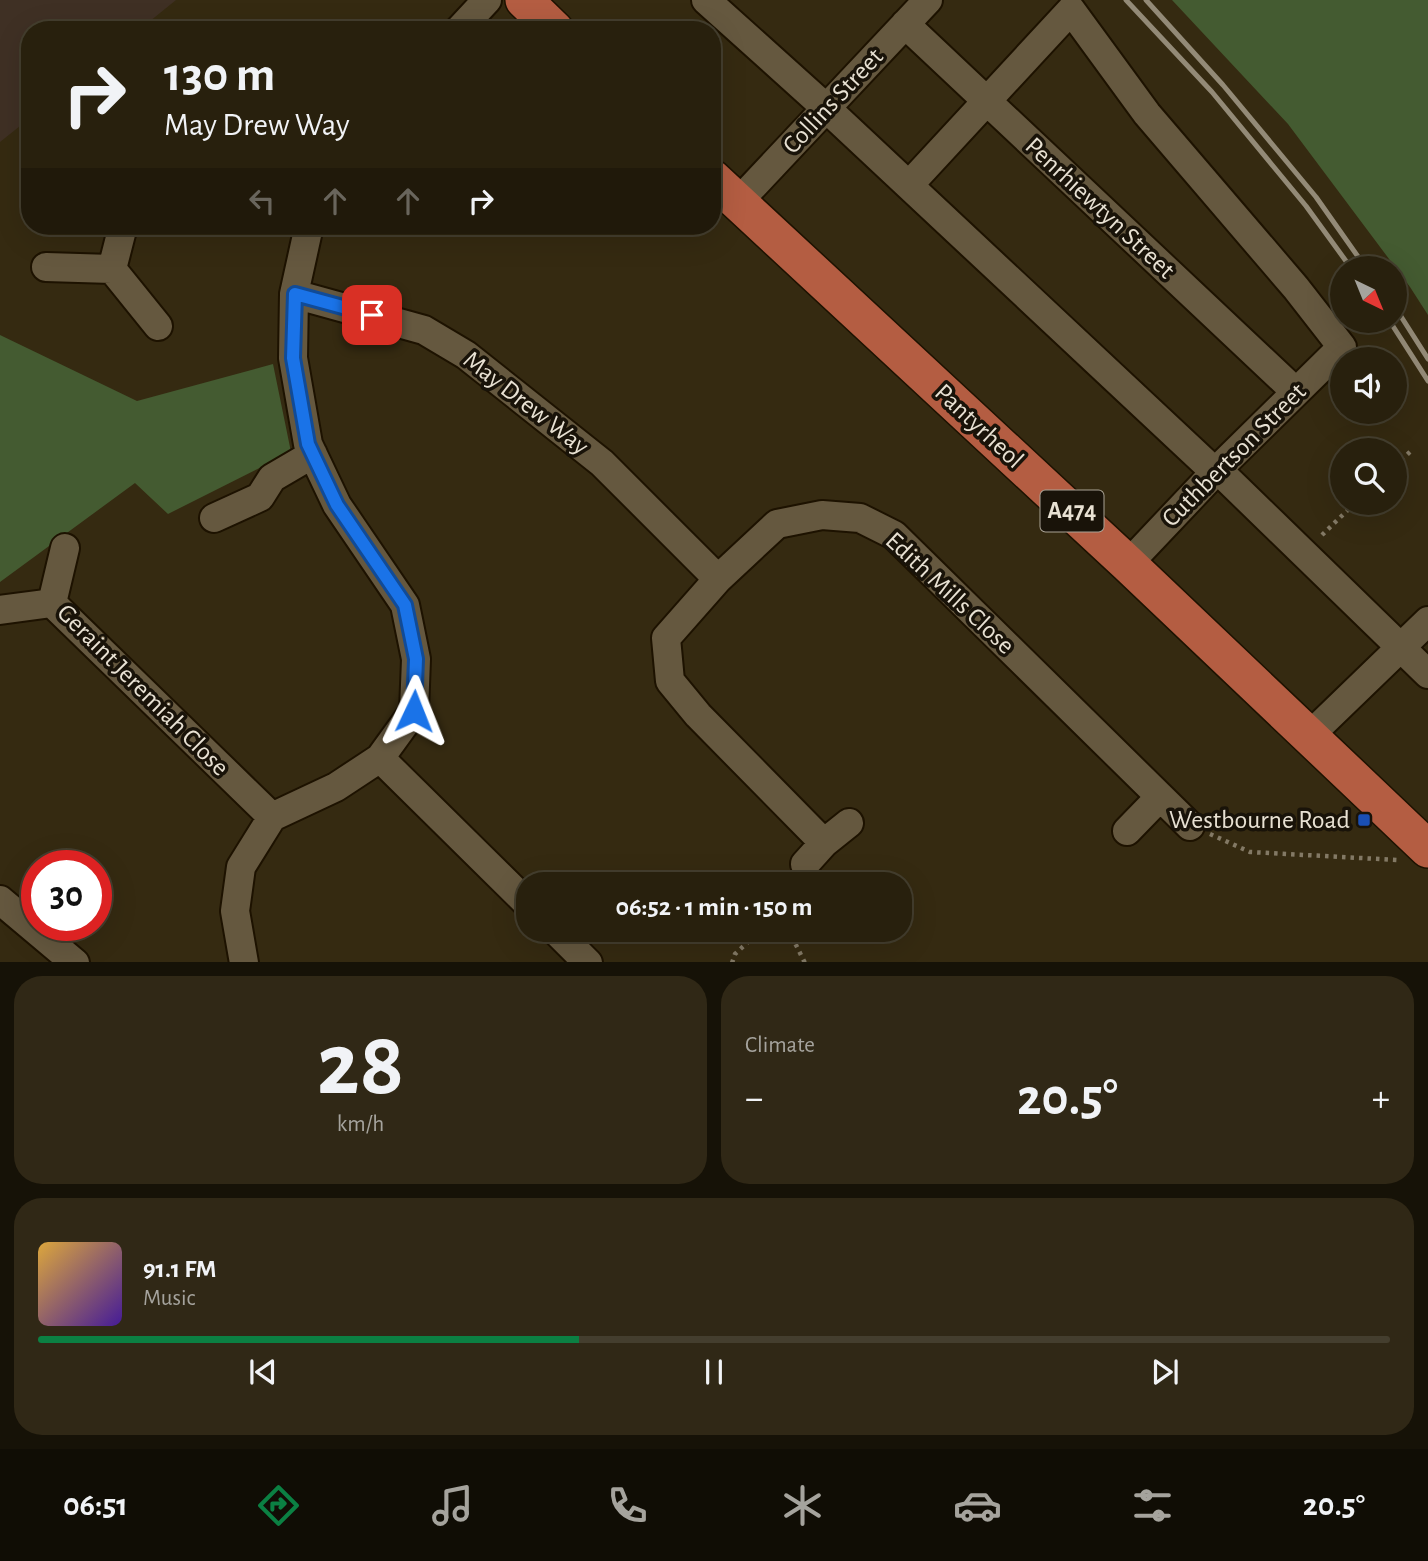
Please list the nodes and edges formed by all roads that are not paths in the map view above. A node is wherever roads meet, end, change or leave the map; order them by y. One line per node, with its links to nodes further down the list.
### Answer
1 (487, 0): 5 (street)
2 (524, 0): 6 (main road)
3 (706, 0): 9 (street)
4 (928, 0): 7 (street, Collins Street)
5 (467, 21)
6 (546, 21)
7 (905, 24): 8 (street, Penrhiewtyn Street); 9 (street, Collins Street)
8 (988, 102): 10 (street); 18 (street, Penrhiewtyn Street); 18 (street, Cuthbertson Street)
9 (827, 108): 10 (street); 11 (street, Collins Street)
10 (909, 185): 20 (street)
11 (725, 190): 23 (main road, Pantyrheol / A474)
12 (121, 235): 15 (street)
13 (307, 235): 16 (street)
14 (46, 267): 15 (street)
15 (112, 269): 17 (street)
16 (295, 294): 19 (street); 24 (street, May Drew Way)
17 (158, 326)
18 (1296, 392): 20 (street, Cuthbertson Street)
19 (313, 454): 21 (street); 31 (street)
20 (1217, 471): 23 (street, Cuthbertson Street); 28 (street)
21 (214, 518)
22 (65, 548): 25 (street, Geraint Jeremiah Close)
23 (1128, 564): 30 (main road, Pantyrheol / A474)
24 (718, 579): 32 (street, Edith Mills Close); 37 (street, Edith Mills Close)
25 (52, 603): 26 (street); 33 (street, Geraint Jeremiah Close)
26 (0, 610)
27 (1428, 621): 28 (street)
28 (1400, 648): 29 (street); 30 (street)
29 (1428, 674)
30 (1308, 736): 38 (main road, Pantyrheol / A474)
31 (380, 758): 33 (street); 40 (street)
32 (1160, 797): 35 (street, Edith Mills Close); 36 (street)
33 (272, 817): 44 (street)
34 (849, 823): 37 (street)
35 (1190, 826)
36 (1127, 831)
37 (824, 843): 39 (street)
38 (1415, 855)
39 (805, 864)
40 (516, 892)
41 (0, 900): 43 (street)
42 (567, 942): 45 (street)
43 (75, 962)
44 (244, 962)
45 (588, 962)

